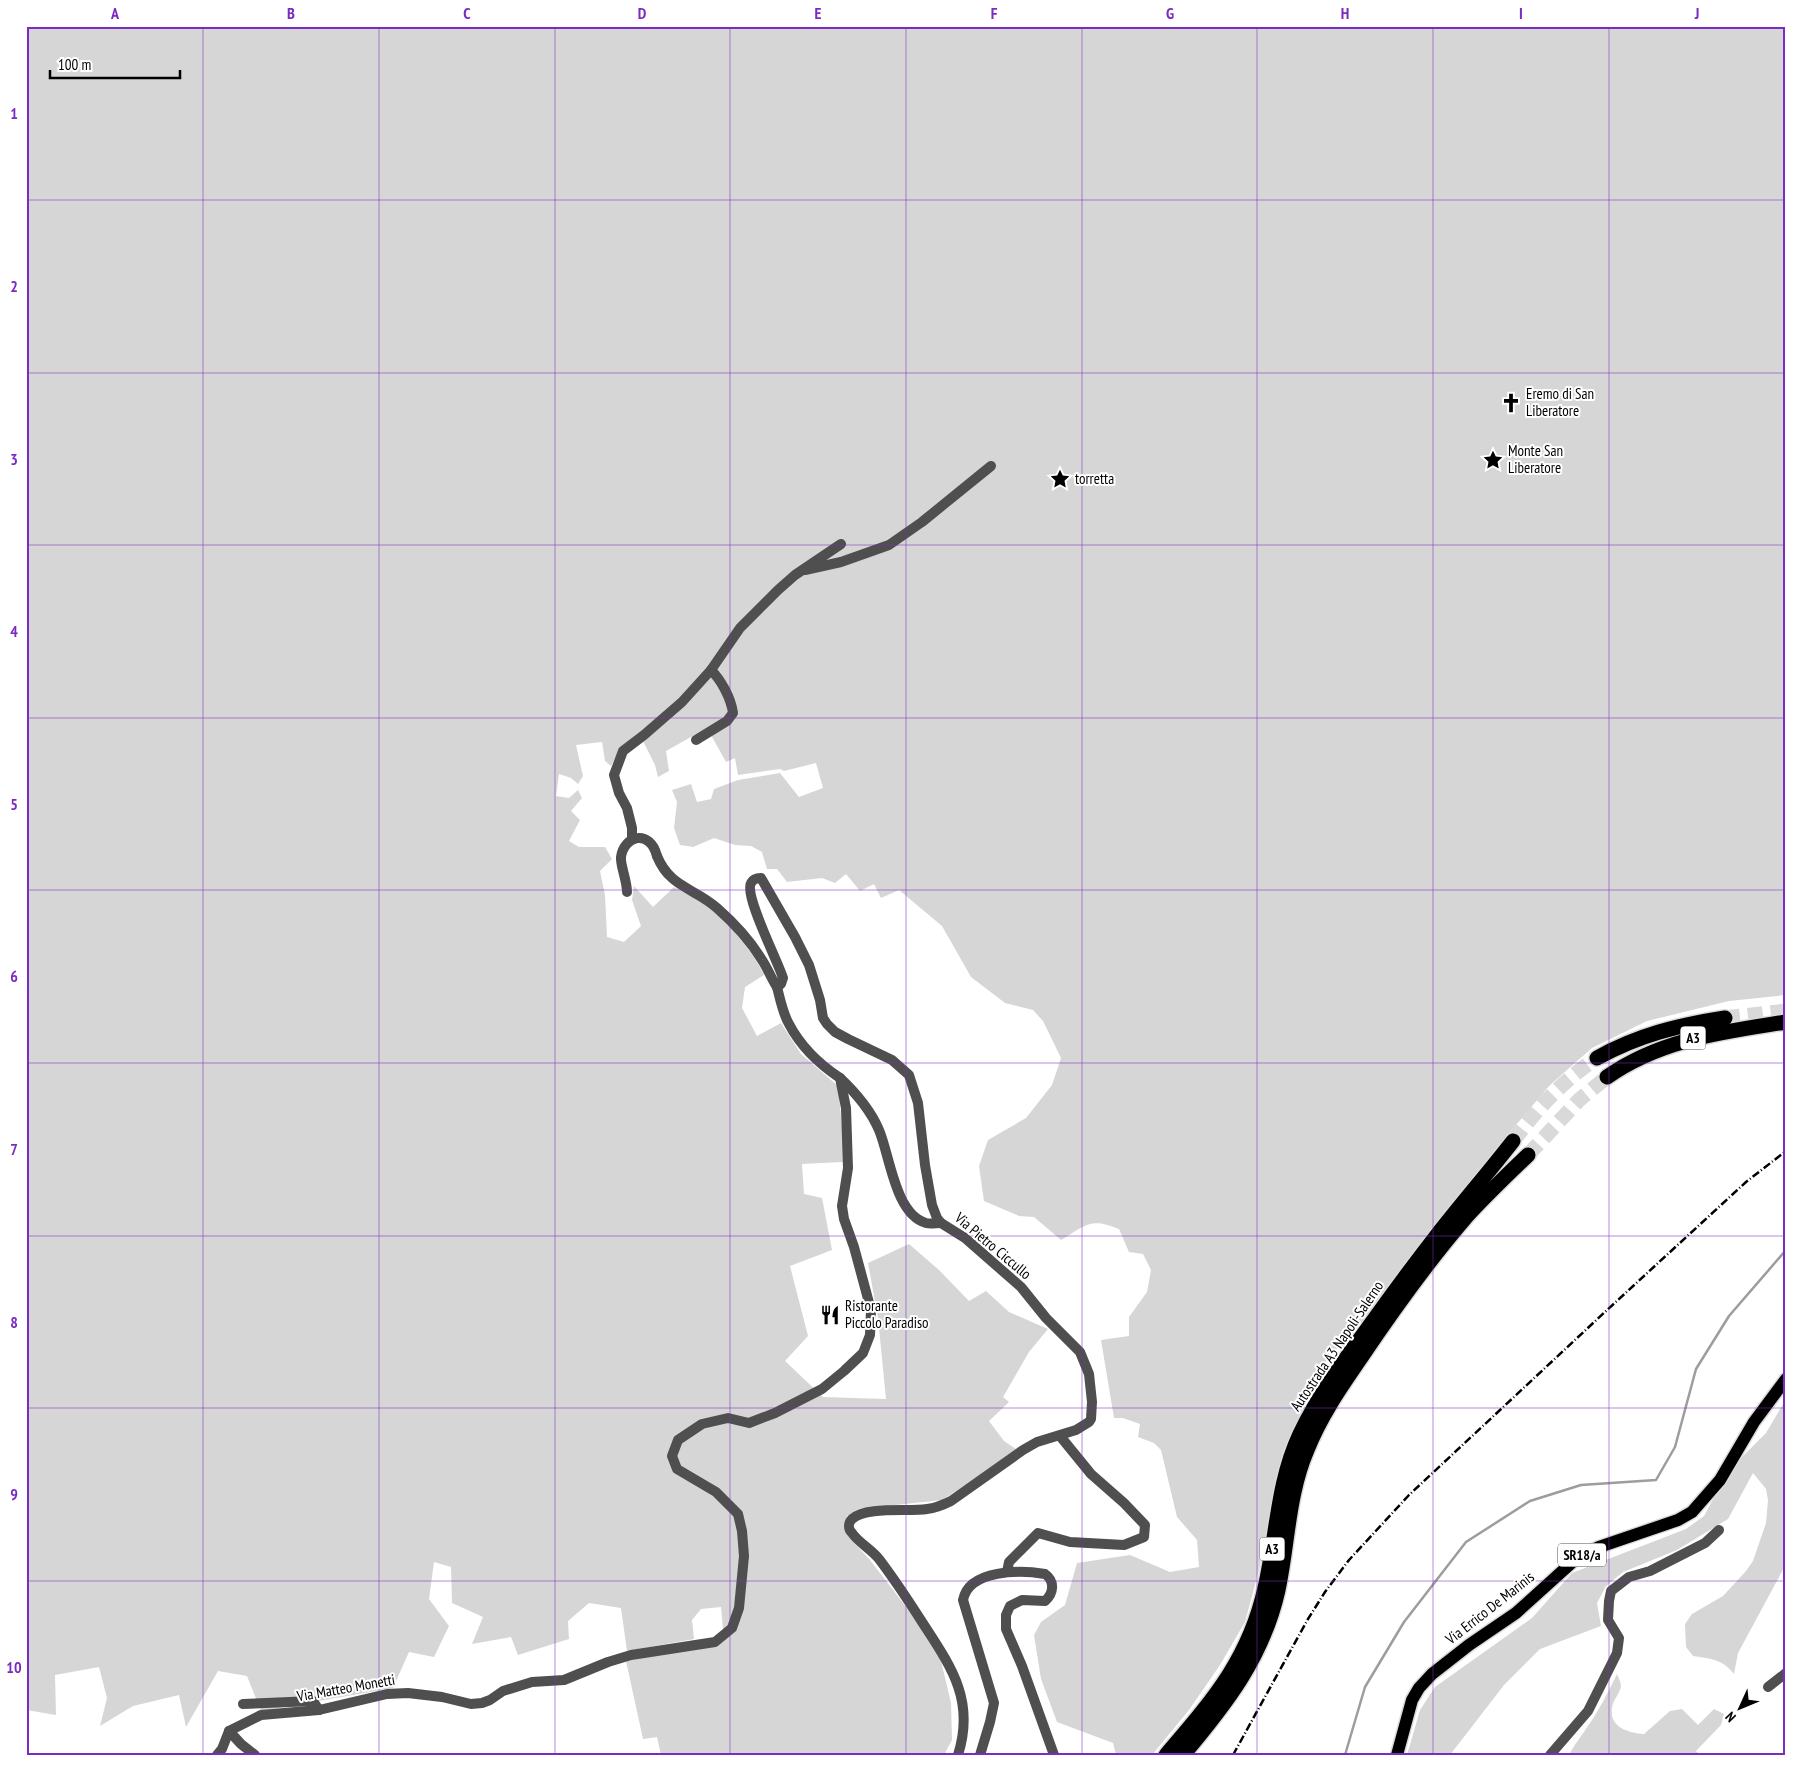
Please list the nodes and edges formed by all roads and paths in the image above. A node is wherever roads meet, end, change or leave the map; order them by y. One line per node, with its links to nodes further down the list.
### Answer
1 (991, 466): 3 (street)
2 (841, 544): 3 (street)
3 (802, 571): 4 (street)
4 (711, 670): 5 (street); 6 (street)
5 (696, 740)
6 (632, 840): 7 (street); 8 (street)
7 (626, 892)
8 (777, 987): 13 (street); 17 (street, Via Pietro Ciccullo)
9 (1725, 1018): 11 (highway, A3)
10 (1786, 1022): 12 (highway, A3)
11 (1597, 1058)
12 (1607, 1077)
13 (840, 1078): 17 (street); 26 (street, Via Matteo Monetti)
14 (1513, 1141): 16 (highway, Autostrada A3 Napoli-Salerno / A3)
15 (1528, 1155): 16 (highway, Autostrada A3 Napoli-Salerno / A3)
16 (1464, 1211): 18 (highway, Autostrada A3 Napoli-Salerno / A3)
17 (941, 1223): 20 (street, Via Pietro Ciccullo)
18 (1367, 1338): 33 (highway, Autostrada A3 Napoli-Salerno / A3); 34 (highway, Autostrada A3 Napoli-Salerno / A3)
19 (1786, 1380): 35 (main road, Via Errico De Marinis / SR18/a)
20 (1060, 1436): 22 (street); 30 (street, Via Pietro Ciccullo)
21 (1719, 1530): 36 (street)
22 (1007, 1572): 31 (street); 32 (street)
23 (1786, 1673): 24 (street)
24 (1768, 1687)
25 (243, 1704): 26 (street)
26 (319, 1710): 27 (street, Via Matteo Monetti)
27 (229, 1731): 28 (street); 29 (street)
28 (217, 1755)
29 (255, 1755)
30 (958, 1755)
31 (980, 1755)
32 (1054, 1755)
33 (1166, 1755)
34 (1183, 1755)
35 (1397, 1755)
36 (1550, 1755)

